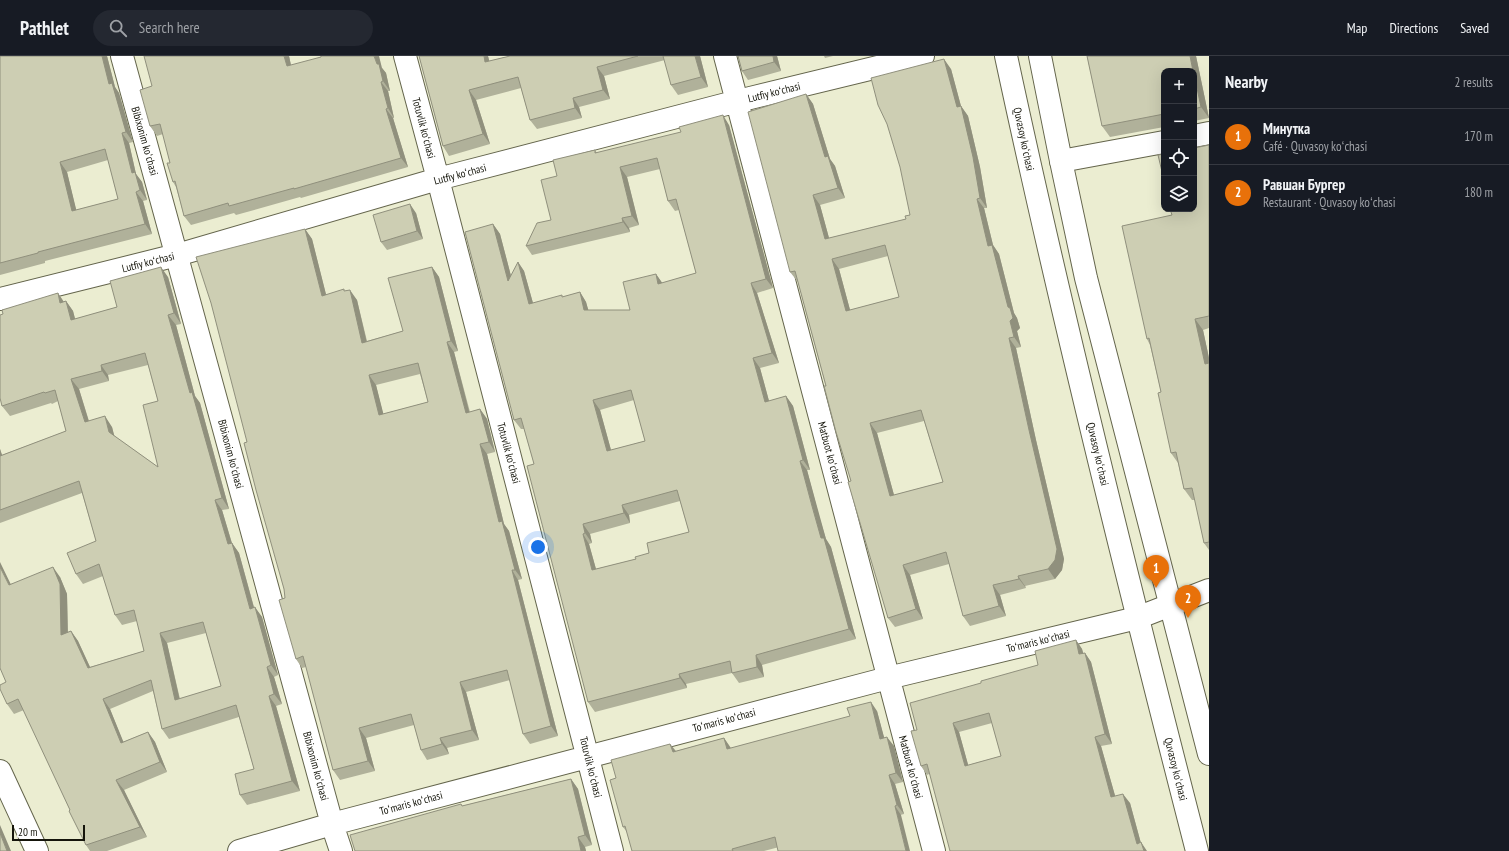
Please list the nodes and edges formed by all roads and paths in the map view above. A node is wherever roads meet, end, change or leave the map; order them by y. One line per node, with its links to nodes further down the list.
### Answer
1 (122, 56): 13 (street, Bibixonim koʻchasi)
2 (405, 56): 12 (street, Totuvlik koʻchasi)
3 (725, 56): 7 (street, Matbuot koʻchasi)
4 (923, 56): 7 (street, Lutfiy koʻchasi)
5 (1006, 56): 17 (street, Quvasoy koʻchasi)
6 (1040, 56): 11 (street)
7 (738, 101): 12 (street, Lutfiy koʻchasi); 18 (street, Matbuot koʻchasi)
8 (1209, 133): 9 (street)
9 (1197, 135)
10 (1161, 143): 11 (street)
11 (1061, 161): 16 (street)
12 (438, 179): 13 (street, Lutfiy koʻchasi); 20 (street, Totuvlik koʻchasi)
13 (177, 255): 14 (street, Lutfiy koʻchasi); 22 (street, Bibixonim koʻchasi)
14 (0, 299)
15 (1209, 590): 16 (street, Toʻmaris koʻchasi)
16 (1170, 605): 17 (street, Toʻmaris koʻchasi); 19 (street)
17 (1137, 618): 18 (street, Toʻmaris koʻchasi); 28 (street, Quvasoy koʻchasi)
18 (888, 678): 20 (street, Toʻmaris koʻchasi); 27 (street, Matbuot koʻchasi)
19 (1209, 754)
20 (588, 756): 22 (street, Toʻmaris koʻchasi); 26 (street, Totuvlik koʻchasi)
21 (0, 771): 23 (street)
22 (332, 824): 24 (street, Toʻmaris koʻchasi); 25 (street, Bibixonim koʻchasi)
23 (37, 851)
24 (239, 851)
25 (341, 851)
26 (612, 851)
27 (934, 851)
28 (1197, 851)

